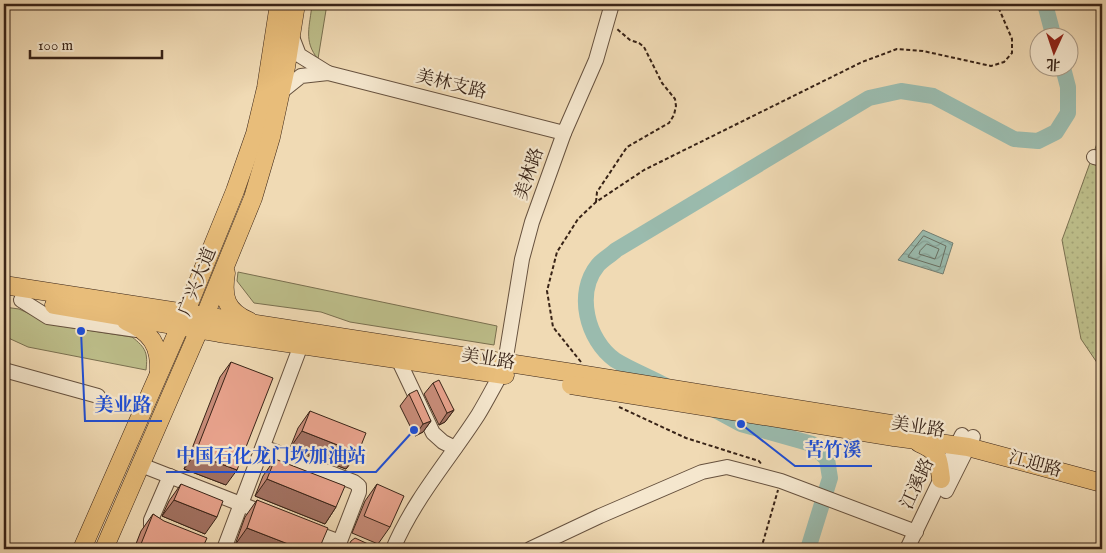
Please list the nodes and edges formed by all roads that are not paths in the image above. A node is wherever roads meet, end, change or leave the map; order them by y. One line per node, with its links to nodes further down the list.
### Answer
1 (279, 4): 8 (main road, 广兴大道)
2 (296, 4): 4 (main road, 广兴大道)
3 (612, 4): 7 (street, 美林路)
4 (292, 37): 5 (street); 6 (main road, 广兴大道)
5 (328, 73): 6 (street); 7 (street, 美林支路)
6 (281, 92): 9 (main road, 广兴大道)
7 (564, 133): 20 (street, 美林路)
8 (212, 247): 9 (main road); 14 (main road, 广兴大道)
9 (228, 258): 15 (main road, 广兴大道); 16 (main road)
10 (4, 285): 14 (main road, 美业路)
11 (4, 297): 12 (main road, 美业路)
12 (21, 300): 13 (main road, 美业路); 17 (street)
13 (115, 315): 14 (main road, 美业路); 17 (main road)
14 (183, 320): 15 (main road, 美业路); 17 (street); 22 (main road, 广兴大道)
15 (201, 323): 16 (main road, 美业路); 18 (main road, 美业路); 28 (main road, 广兴大道)
16 (269, 327): 20 (main road, 美业路)
17 (144, 331): 22 (main road)
18 (301, 345): 19 (main road, 美业路); 26 (street)
19 (398, 359): 20 (main road, 美业路); 27 (street)
20 (503, 369): 24 (main road, 美业路, bridge); 27 (street)
21 (4, 370): 23 (street)
22 (159, 375): 37 (main road, 广兴大道)
23 (98, 396)
24 (901, 434): 25 (main road, 美业路); 31 (main road)
25 (965, 441): 29 (main road, 江迎路); 31 (street, 江溪路); 32 (main road, 江迎路); 43 (street, 江溪路)
26 (262, 447): 33 (street); 36 (street)
27 (455, 448): 40 (street)
28 (141, 465): 30 (street); 38 (main road, 广兴大道)
29 (1102, 472)
30 (170, 476): 33 (street); 35 (street)
31 (941, 479): 34 (street, 江溪路)
32 (1102, 483)
33 (241, 504): 36 (street); 39 (street)
34 (916, 532): 41 (street); 42 (street, 江溪路)
35 (171, 536)
36 (338, 546)
37 (82, 549)
38 (104, 549)
39 (224, 549)
40 (393, 549)
41 (530, 549)
42 (907, 549)
43 (916, 549)

